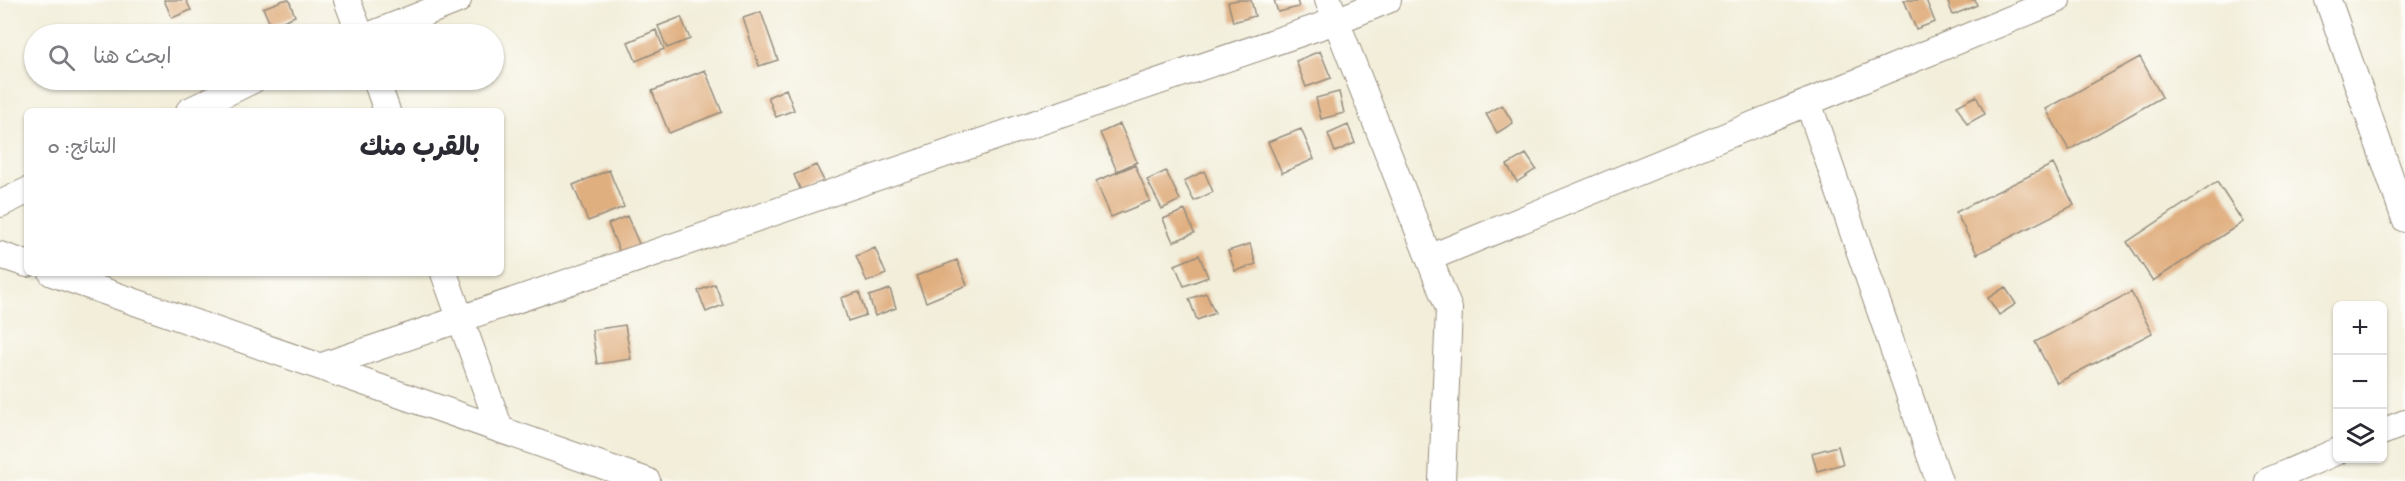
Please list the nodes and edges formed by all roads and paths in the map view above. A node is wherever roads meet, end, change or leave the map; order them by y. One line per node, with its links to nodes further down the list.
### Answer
1 (347, 0): 7 (street)
2 (458, 0): 8 (street)
3 (1388, 0): 6 (street)
4 (2057, 0): 11 (street)
5 (2328, 0): 16 (street)
6 (1332, 11): 18 (street); 22 (street)
7 (356, 24)
8 (398, 24)
9 (232, 90): 12 (street)
10 (380, 90): 13 (street)
11 (1808, 102): 18 (street); 30 (street)
12 (195, 108)
13 (386, 108)
14 (24, 192): 15 (street)
15 (0, 204)
16 (2405, 219)
17 (0, 255): 19 (street)
18 (1429, 258): 29 (street)
19 (24, 263)
20 (61, 276): 23 (street)
21 (445, 276): 22 (street)
22 (460, 320): 23 (street); 25 (street)
23 (322, 366): 25 (street)
24 (2405, 423): 26 (street)
25 (500, 429): 28 (street)
26 (2387, 430)
27 (2333, 453): 31 (street)
28 (647, 481)
29 (1442, 481)
30 (1939, 481)
31 (2268, 481)

